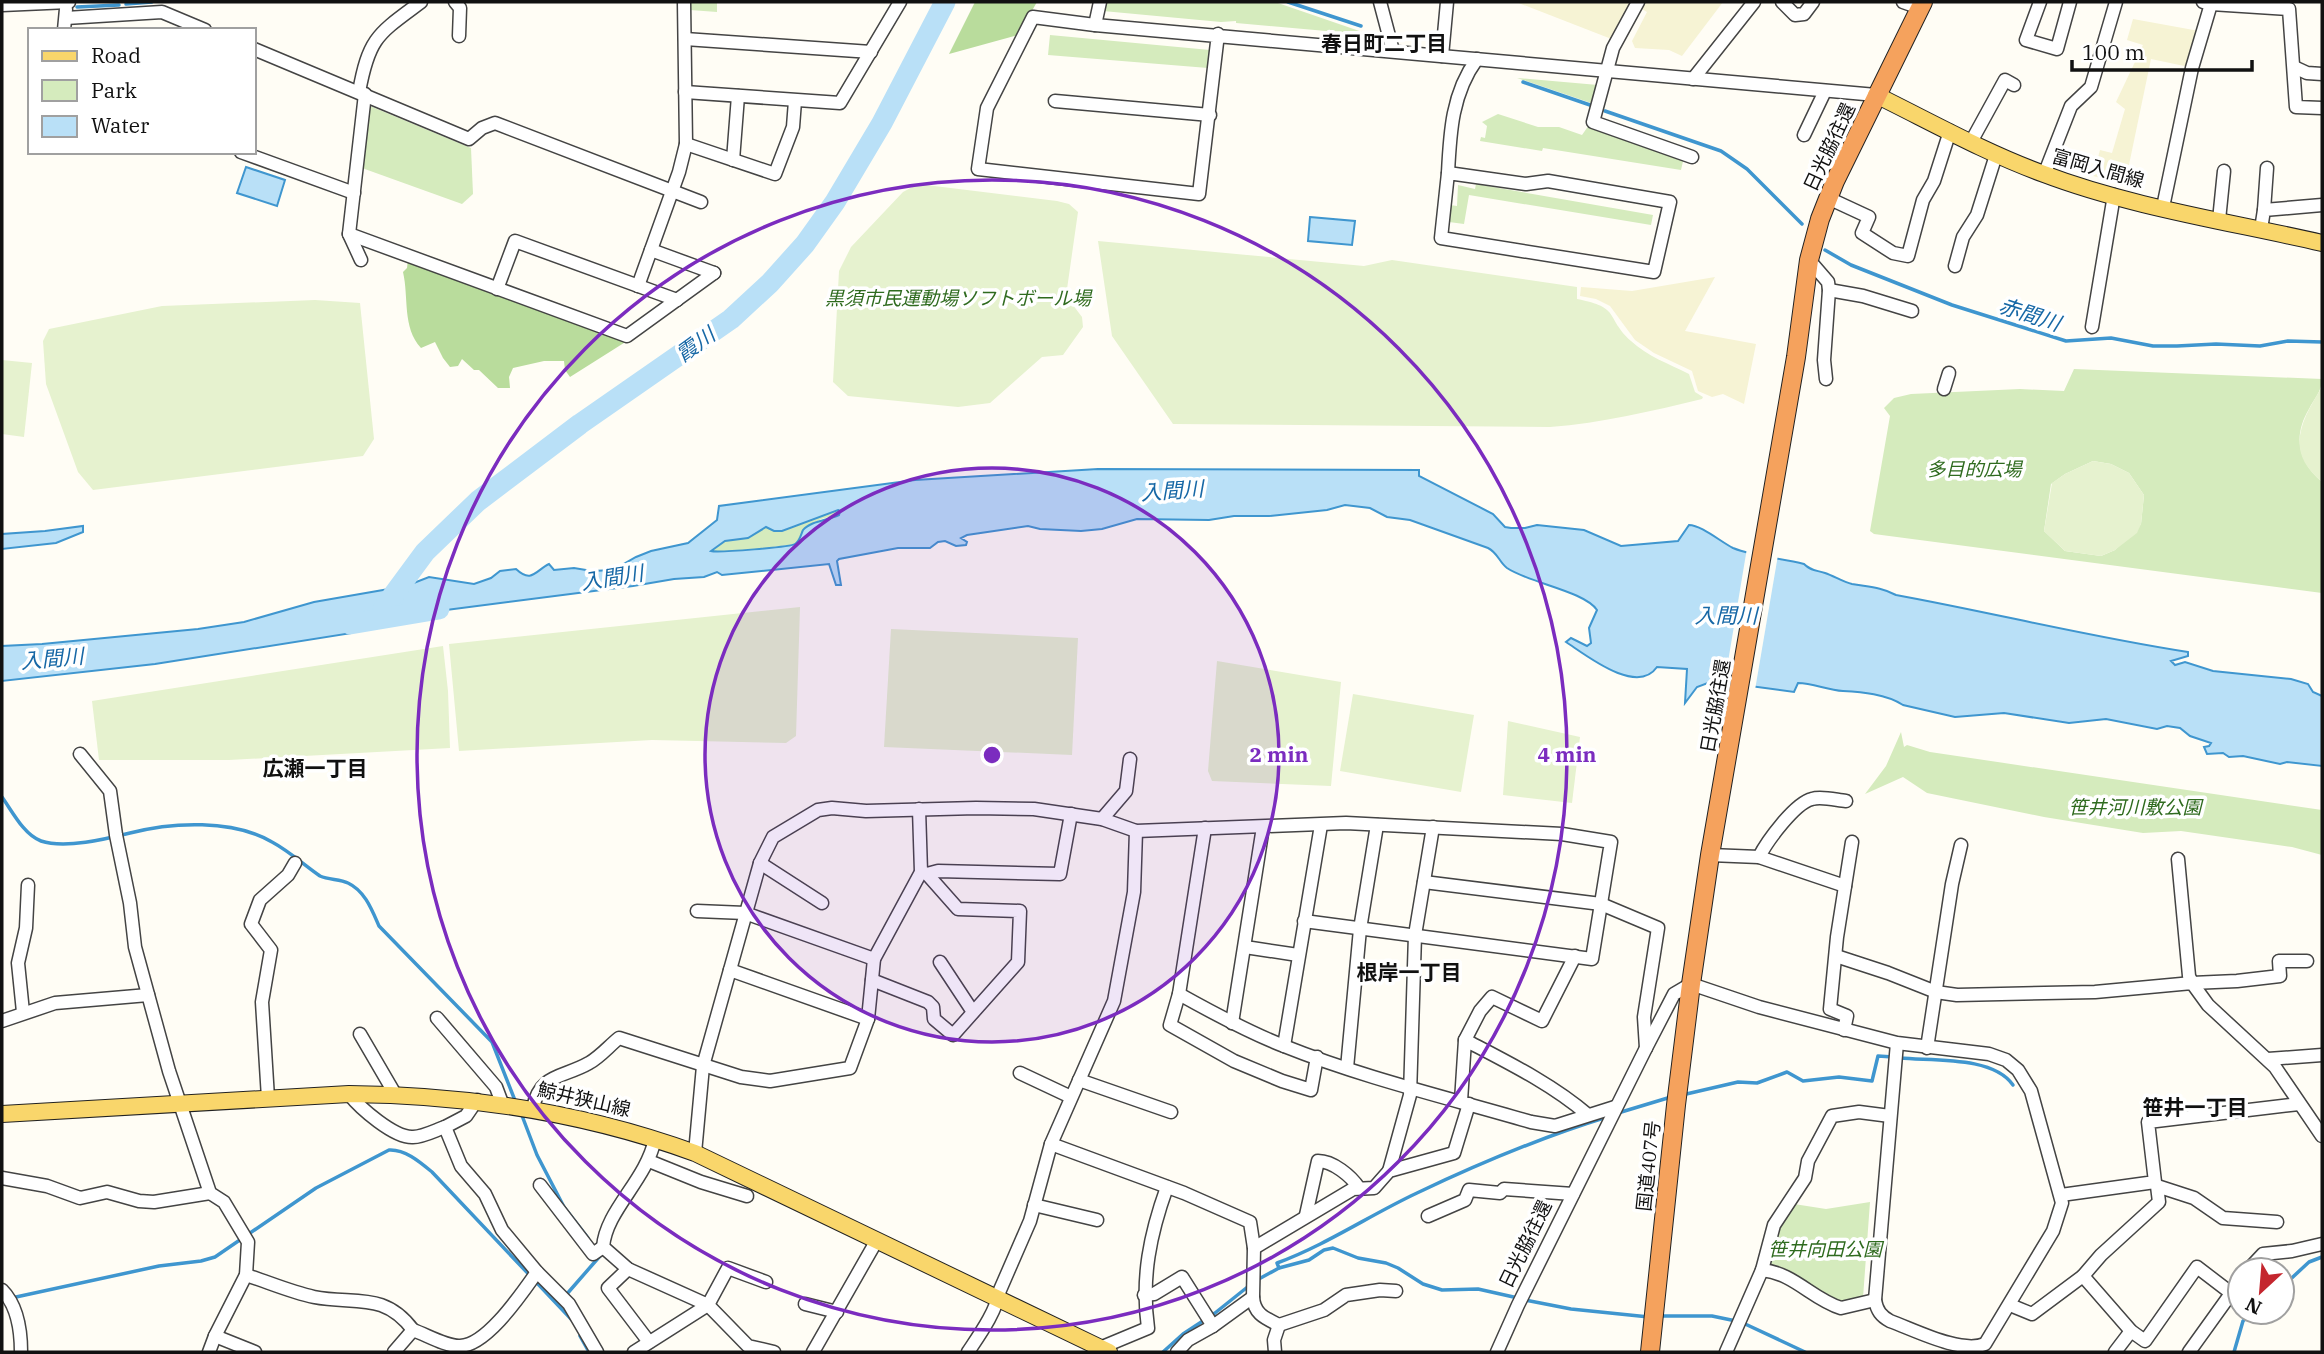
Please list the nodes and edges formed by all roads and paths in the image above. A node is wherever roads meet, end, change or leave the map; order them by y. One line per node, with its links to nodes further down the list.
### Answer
1 (67, 2): 18 (street); 19 (street)
2 (421, 2): 37 (street)
3 (455, 2): 23 (street)
4 (684, 2): 24 (street)
5 (900, 2): 27 (street)
6 (1100, 2): 20 (street)
7 (1380, 2): 26 (street)
8 (1447, 2): 28 (street)
9 (1638, 2): 31 (street)
10 (1754, 2): 33 (street)
11 (1782, 2): 12 (street)
12 (1813, 2)
13 (2040, 2): 14 (street)
14 (2070, 2)
15 (2116, 2): 55 (street)
16 (2207, 3): 30 (street); 62 (street)
17 (1915, 4): 38 (highway, 日光脇往還)
18 (2, 5)
19 (65, 24): 21 (street)
20 (1095, 25): 22 (street); 43 (street)
21 (200, 28)
22 (1218, 34): 26 (street); 43 (street)
23 (459, 36)
24 (685, 39): 27 (street); 36 (street)
25 (256, 50): 37 (street)
26 (1393, 51): 28 (street)
27 (871, 52): 40 (street)
28 (1443, 56): 29 (street)
29 (1477, 59): 31 (street); 54 (street)
30 (2294, 67): 32 (street); 42 (street)
31 (1605, 71): 33 (street); 50 (street)
32 (2322, 75)
33 (1693, 79): 35 (street)
34 (2014, 85): 46 (street)
35 (1825, 91): 38 (street); 45 (street)
36 (685, 92): 39 (street); 47 (street)
37 (362, 93): 56 (street); 57 (street)
38 (1876, 95): 44 (main road, 富岡入間線); 59 (highway, 日光脇往還)
39 (738, 96): 40 (street); 51 (street)
40 (795, 100): 51 (street)
41 (1055, 101): 43 (street)
42 (2322, 108)
43 (1210, 115)
44 (1950, 131): 46 (main road, 富岡入間線); 59 (street)
45 (1804, 135)
46 (1971, 142): 49 (main road, 富岡入間線)
47 (686, 144): 51 (street); 56 (street)
48 (247, 154): 57 (street)
49 (1996, 155): 55 (main road, 富岡入間線); 71 (street)
50 (1692, 157)
51 (733, 160)
52 (2267, 168): 63 (street)
53 (2224, 171): 64 (street)
54 (1448, 173): 54 (street)
55 (2044, 175): 58 (main road, 富岡入間線)
56 (672, 191): 60 (street); 68 (street)
57 (354, 193): 66 (street)
58 (2115, 195): 62 (main road, 富岡入間線); 77 (street)
59 (1828, 198): 70 (highway, 日光脇往還)
60 (701, 201)
61 (2322, 205): 63 (street)
62 (2163, 207): 64 (main road, 富岡入間線)
63 (2264, 210): 65 (street)
64 (2219, 220): 65 (main road, 富岡入間線)
65 (2261, 229): 67 (main road, 富岡入間線)
66 (349, 234): 69 (street); 73 (street)
67 (2322, 243)
68 (651, 250): 72 (street); 75 (street)
69 (361, 260)
70 (1809, 260): 74 (street); 95 (highway, 日光脇往還)
71 (1955, 266)
72 (638, 286): 73 (street); 75 (street)
73 (498, 289): 75 (street)
74 (1829, 290): 76 (street); 79 (street)
75 (677, 300)
76 (1912, 311)
77 (2092, 327)
78 (1949, 373): 80 (street)
79 (1826, 379)
80 (1944, 389)
81 (80, 754): 124 (street)
82 (1130, 759): 86 (street)
83 (1846, 801): 96 (street)
84 (919, 809): 85 (street); 99 (street); 100 (street)
85 (1071, 814): 86 (street); 100 (street)
86 (1102, 818): 92 (street)
87 (1321, 825): 88 (street); 89 (street); 108 (street)
88 (1377, 825): 90 (street); 109 (street)
89 (1263, 827): 91 (street); 111 (street)
90 (1433, 827): 101 (street); 105 (street)
91 (1205, 828): 92 (street); 123 (street)
92 (1136, 831): 144 (street)
93 (1852, 842): 103 (street)
94 (1961, 845): 122 (street)
95 (1710, 855): 96 (street); 121 (highway, 日光脇往還)
96 (1759, 857): 103 (street)
97 (2178, 859): 120 (street)
98 (295, 863): 149 (street)
99 (760, 863): 104 (street); 107 (street)
100 (924, 873): 115 (street); 126 (street)
101 (1424, 882): 105 (street); 110 (street)
102 (28, 885): 125 (street)
103 (1845, 886): 114 (street)
104 (822, 903)
105 (1601, 904): 113 (street); 136 (street)
106 (696, 911): 107 (street)
107 (744, 913): 115 (street); 118 (street)
108 (1304, 921): 109 (street); 112 (street)
109 (1360, 929): 110 (street); 142 (street)
110 (1415, 935): 113 (street); 145 (street)
111 (1245, 947): 112 (street); 130 (street)
112 (1298, 956): 135 (street)
113 (1575, 956): 133 (street)
114 (1836, 956): 122 (street); 131 (street)
115 (874, 960): 119 (street)
116 (2307, 961): 120 (street)
117 (940, 962): 126 (street)
118 (730, 970): 128 (street); 141 (street)
119 (872, 981): 126 (street); 128 (street)
120 (2192, 983): 122 (street); 140 (street)
121 (1691, 984): 131 (street); 136 (street, 日光脇往還); 227 (highway, 国道407号)
122 (1936, 992): 137 (street)
123 (1179, 993): 130 (street); 139 (street)
124 (148, 995): 125 (street); 152 (street)
125 (23, 1012): 129 (street)
126 (973, 1012)
127 (437, 1018): 153 (street)
128 (868, 1019): 141 (street)
129 (2, 1021)
130 (1231, 1023): 135 (street)
131 (1844, 1030): 134 (street)
132 (360, 1034): 147 (street)
133 (1465, 1040): 151 (street); 159 (street)
134 (1897, 1044): 137 (street); 160 (street)
135 (1284, 1046): 139 (street)
136 (1646, 1048): 156 (street, 日光脇往還)
137 (1927, 1048): 175 (street)
138 (2322, 1055): 140 (street)
139 (1317, 1058): 142 (street)
140 (2268, 1059): 154 (street)
141 (703, 1066): 155 (street); 165 (street)
142 (1348, 1068): 145 (street)
143 (1020, 1073): 148 (street)
144 (1079, 1080): 148 (street); 157 (street)
145 (1410, 1087): 151 (street); 167 (street)
146 (349, 1094): 147 (main road, 鯨井狭山線); 149 (main road, 鯨井狭山線); 161 (street)
147 (395, 1094): 150 (main road, 鯨井狭山線)
148 (1071, 1097): 164 (street)
149 (268, 1098): 152 (main road, 鯨井狭山線)
150 (477, 1100): 153 (main road, 鯨井狭山線); 161 (street)
151 (1465, 1102): 159 (street); 167 (street)
152 (181, 1103): 158 (main road, 鯨井狭山線); 173 (street)
153 (505, 1104): 155 (main road, 鯨井狭山線)
154 (2299, 1104): 162 (street); 169 (street)
155 (529, 1108): 163 (main road, 鯨井狭山線)
156 (1615, 1108): 159 (street); 174 (street, 日光脇往還)
157 (1171, 1112)
158 (2, 1114)
159 (1588, 1115)
160 (1890, 1116): 188 (street); 199 (street)
161 (445, 1127): 191 (street)
162 (2322, 1136)
163 (655, 1139): 165 (main road, 鯨井狭山線); 166 (street)
164 (1051, 1144): 171 (street); 177 (street)
165 (695, 1153): 182 (main road, 鯨井狭山線)
166 (649, 1161): 176 (street); 185 (street)
167 (1389, 1171): 172 (street)
168 (2, 1178): 173 (street)
169 (2156, 1184): 175 (street); 181 (street); 190 (street)
170 (540, 1185): 185 (street)
171 (1167, 1187): 184 (street); 197 (street)
172 (1359, 1188): 178 (street); 178 (street)
173 (210, 1193): 189 (street)
174 (1573, 1194): 179 (street); 226 (street, 日光脇往還)
175 (2061, 1195): 203 (street)
176 (747, 1196)
177 (1034, 1205): 180 (street); 198 (street)
178 (1306, 1215): 184 (street)
179 (1427, 1216)
180 (1097, 1220)
181 (2277, 1222)
182 (877, 1240): 198 (main road, 鯨井狭山線); 204 (street)
183 (2322, 1244): 186 (street)
184 (1254, 1248): 196 (street)
185 (598, 1251): 187 (street)
186 (2261, 1256)
187 (628, 1269): 202 (street); 211 (street)
188 (1762, 1270): 199 (street); 228 (street)
189 (246, 1275): 207 (street); 210 (street)
190 (2083, 1276): 203 (street); 208 (street)
191 (533, 1277): 207 (street); 218 (street)
192 (766, 1282): 202 (street)
193 (2226, 1289): 208 (street)
194 (2, 1290): 214 (street)
195 (1396, 1291): 206 (street)
196 (1253, 1293): 205 (street); 206 (street)
197 (1144, 1295): 205 (street); 213 (street)
198 (999, 1298): 209 (street); 213 (main road, 鯨井狭山線)
199 (1875, 1300): 203 (street)
200 (2226, 1300): 230 (street)
201 (805, 1304): 204 (street)
202 (708, 1305): 211 (street); 212 (street)
203 (2010, 1305)
204 (837, 1312): 221 (street)
205 (1212, 1325): 224 (street)
206 (1279, 1325): 225 (street)
207 (413, 1330): 217 (street)
208 (2131, 1331): 229 (street)
209 (980, 1334): 222 (street); 223 (street)
210 (215, 1336): 215 (street); 216 (street)
211 (649, 1342): 219 (street)
212 (743, 1349): 220 (street)
213 (1104, 1350)
214 (21, 1352)
215 (209, 1352)
216 (255, 1352)
217 (394, 1352)
218 (597, 1352)
219 (634, 1352)
220 (774, 1352)
221 (813, 1352)
222 (968, 1352)
223 (978, 1352)
224 (1177, 1352)
225 (1275, 1352)
226 (1497, 1352)
227 (1650, 1352)
228 (1726, 1352)
229 (2115, 1352)
230 (2189, 1352)

